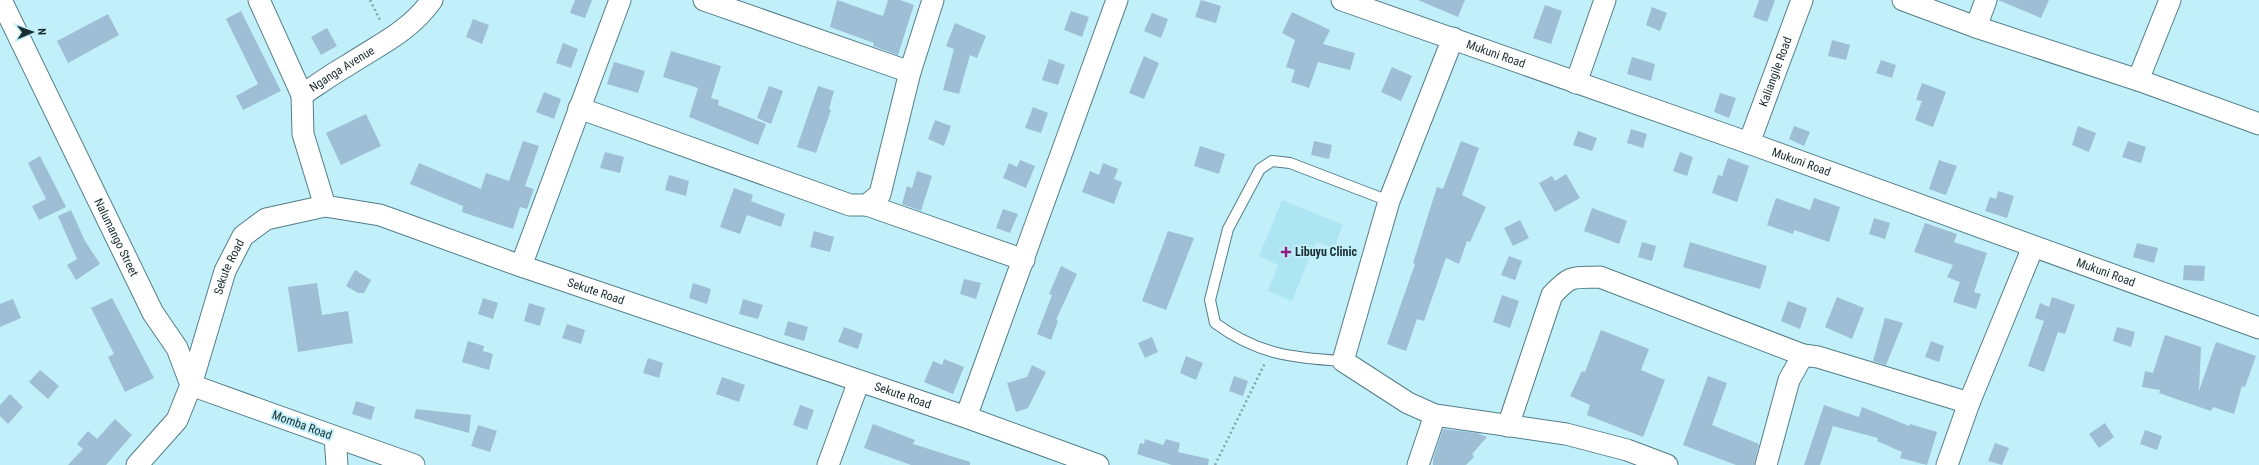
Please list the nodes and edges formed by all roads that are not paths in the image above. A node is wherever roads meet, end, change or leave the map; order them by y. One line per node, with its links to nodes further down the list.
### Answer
1 (1, 0): 33 (street, Nalumango Street)
2 (259, 0): 19 (street)
3 (432, 0): 19 (street, Nganga Avenue)
4 (620, 0): 20 (street)
5 (704, 0): 16 (street)
6 (933, 0): 16 (street)
7 (1117, 0): 27 (street)
8 (1342, 0): 15 (street, Mukuni Road)
9 (1605, 0): 18 (street)
10 (1802, 0): 22 (street, Kaliangile Road)
11 (1903, 0): 14 (street)
12 (1986, 0): 14 (street)
13 (2170, 0): 17 (street)
14 (1976, 27): 17 (street)
15 (1453, 38): 18 (street, Mukuni Road); 23 (street)
16 (910, 72): 24 (street)
17 (2138, 80): 21 (street)
18 (1576, 83): 22 (street, Mukuni Road)
19 (302, 95): 25 (street, Nganga Avenue)
20 (579, 108): 24 (street); 28 (street)
21 (2259, 124)
22 (1749, 143): 26 (street, Mukuni Road)
23 (1389, 201): 31 (street); 31 (lane)
24 (867, 205): 27 (street)
25 (325, 206): 28 (street, Sekute Road); 33 (street, Sekute Road)
26 (2033, 247): 29 (street, Mukuni Road); 34 (street)
27 (1024, 260): 36 (street)
28 (521, 266): 32 (street, Sekute Road)
29 (2259, 328)
30 (1803, 355): 34 (street); 37 (street); 46 (street)
31 (1343, 361): 35 (street)
32 (859, 381): 36 (street, Sekute Road); 42 (street)
33 (191, 385): 38 (street, Momba Road); 39 (street)
34 (1969, 403): 47 (street)
35 (1435, 415): 37 (street); 44 (street)
36 (966, 417): 43 (street, Sekute Road)
37 (1508, 426): 45 (street)
38 (335, 437): 40 (street); 41 (street, Momba Road)
39 (137, 465)
40 (337, 465)
41 (414, 465)
42 (828, 465)
43 (1098, 465)
44 (1418, 465)
45 (1667, 465)
46 (1766, 465)
47 (1947, 465)

